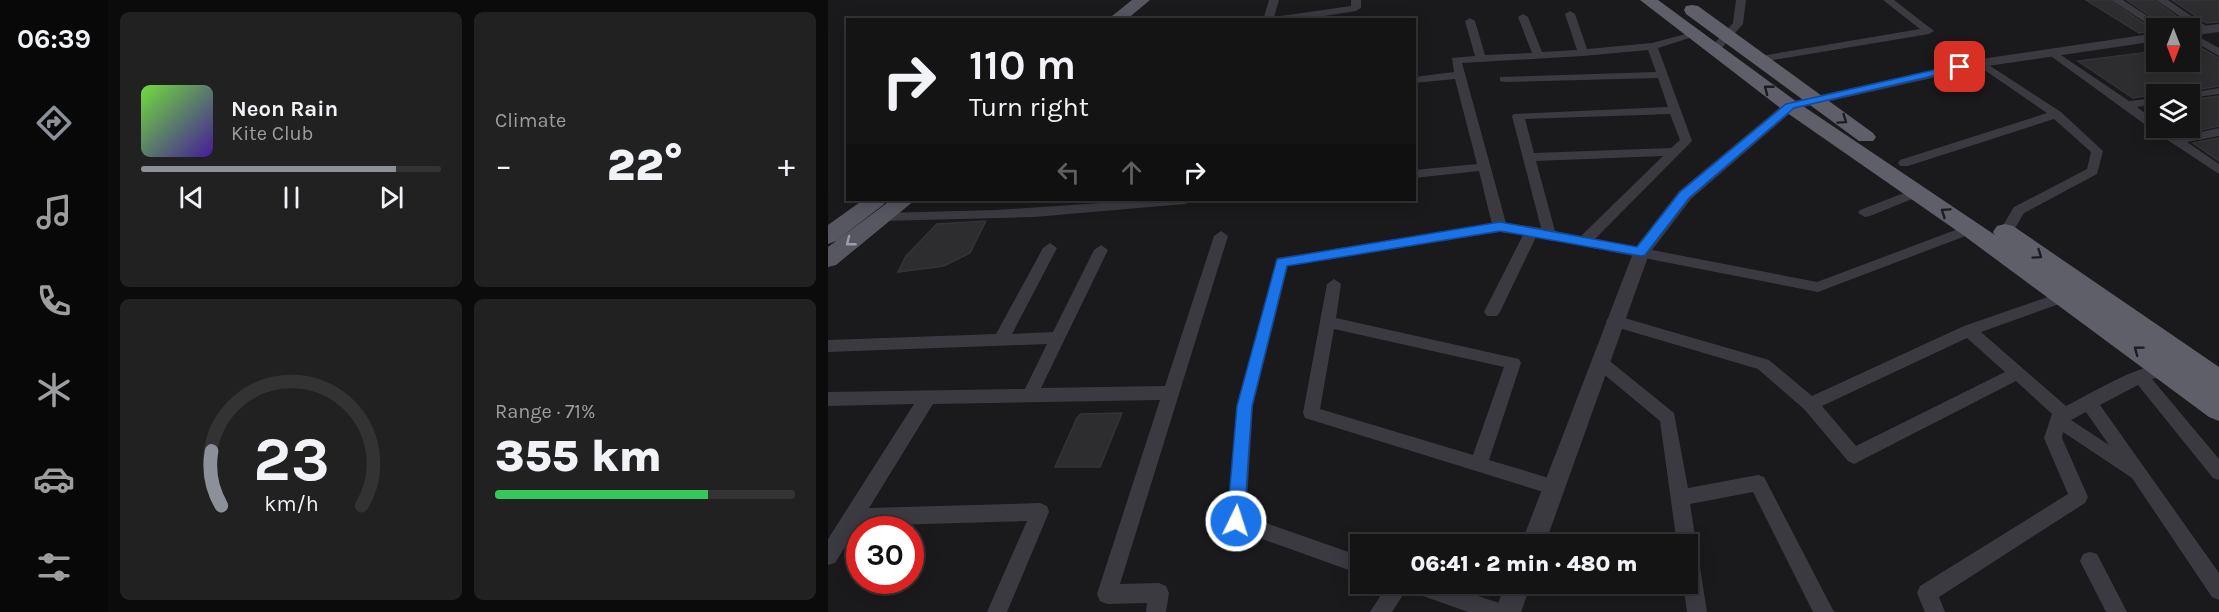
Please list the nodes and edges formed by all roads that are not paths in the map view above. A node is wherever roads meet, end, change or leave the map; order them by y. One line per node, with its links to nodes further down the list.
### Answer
1 (1142, 0): 13 (main road)
2 (1158, 0): 14 (main road)
3 (1274, 0): 15 (street)
4 (1648, 0): 20 (highway)
5 (1677, 0): 23 (highway)
6 (1741, 0): 23 (street)
7 (1888, 0): 30 (street)
8 (2116, 0): 17 (street)
9 (2161, 0): 19 (street)
10 (1356, 4): 16 (street)
11 (1570, 14): 25 (street)
12 (1523, 17): 28 (street)
13 (1118, 18)
14 (1135, 18)
15 (1269, 18)
16 (1284, 18)
17 (2146, 19)
18 (1470, 21): 29 (street)
19 (2213, 29)
20 (1697, 34): 23 (highway); 24 (street)
21 (2146, 39): 26 (street)
22 (2200, 40): 27 (street)
23 (1722, 41): 30 (highway); 41 (highway, one-way to 23)
24 (1652, 46): 25 (street); 33 (street)
25 (1583, 52): 28 (street)
26 (2052, 52): 31 (street); 40 (street)
27 (2219, 52)
28 (1538, 55): 29 (street)
29 (1481, 58): 32 (street)
30 (1761, 59): 38 (highway)
31 (1981, 63): 38 (street); 43 (street)
32 (1460, 75): 35 (street); 51 (street)
33 (1663, 75): 34 (street); 42 (street)
34 (1504, 79)
35 (1416, 80)
36 (2219, 91): 37 (street)
37 (2200, 94)
38 (1814, 100): 41 (street); 50 (highway, one-way to 50)
39 (2146, 103): 40 (street)
40 (2128, 105): 44 (street)
41 (1790, 106): 54 (highway); 69 (street)
42 (1675, 110): 48 (street); 49 (street)
43 (2056, 114): 50 (street); 62 (street)
44 (2146, 118)
45 (2219, 132): 47 (street)
46 (2172, 138): 47 (street)
47 (2176, 141): 52 (street)
48 (1674, 153): 49 (street); 66 (street)
49 (1529, 157): 63 (street)
50 (1904, 163): 62 (highway)
51 (1483, 167): 53 (street); 59 (street)
52 (2219, 170)
53 (1416, 174)
54 (1917, 192): 58 (street); 60 (highway, one-way to 54)
55 (901, 201): 57 (main road)
56 (1175, 201): 57 (street)
57 (880, 208): 64 (main road); 70 (main road, one-way to 70)
58 (1865, 213)
59 (1500, 226): 61 (street); 104 (street)
60 (1971, 229): 69 (street); 72 (highway)
61 (1532, 231): 63 (street); 73 (street)
62 (2006, 232): 84 (highway, one-way to 84)
63 (1549, 234): 66 (street)
64 (828, 236)
65 (1221, 236): 85 (street)
66 (1584, 241): 69 (street)
67 (1050, 248): 78 (street)
68 (1101, 250): 77 (street)
69 (1641, 252): 74 (street)
70 (828, 259)
71 (1334, 284): 75 (street)
72 (2065, 296): 76 (street); 81 (highway, one-way to 72)
73 (1492, 312)
74 (1614, 321): 80 (street); 90 (street)
75 (1327, 322): 93 (street); 93 (street)
76 (1969, 330): 82 (street); 90 (street)
77 (1058, 338): 78 (street); 86 (street)
78 (1001, 340): 79 (street)
79 (828, 346)
80 (1600, 362): 96 (street); 97 (street)
81 (2164, 370): 83 (street); 91 (highway)
82 (2018, 373): 90 (street); 92 (street)
83 (2140, 376): 89 (street); 94 (street)
84 (2219, 382)
85 (1171, 393): 86 (street); 113 (street)
86 (1030, 395): 87 (street)
87 (927, 397): 88 (street); 98 (street)
88 (828, 399)
89 (2089, 402): 92 (street); 95 (street)
90 (1810, 404)
91 (2219, 409)
92 (2061, 417): 95 (street); 119 (street)
93 (1479, 464): 96 (street)
94 (2219, 472)
95 (2140, 476): 106 (street)
96 (1553, 487): 101 (street)
97 (1680, 498): 102 (street); 118 (street)
98 (854, 516)
99 (890, 516): 112 (street)
100 (846, 528): 103 (street)
101 (1537, 534)
102 (1685, 534)
103 (828, 556)
104 (1350, 561)
105 (2090, 561): 120 (street)
106 (2213, 571): 107 (street)
107 (2219, 590)
108 (1392, 594): 114 (street)
109 (1444, 594): 115 (street)
110 (1514, 594): 116 (street)
111 (1694, 594): 117 (street)
112 (997, 612)
113 (1156, 612)
114 (1380, 612)
115 (1498, 612)
116 (1508, 612)
117 (1697, 612)
118 (1824, 612)
119 (1935, 612)
120 (2117, 612)

